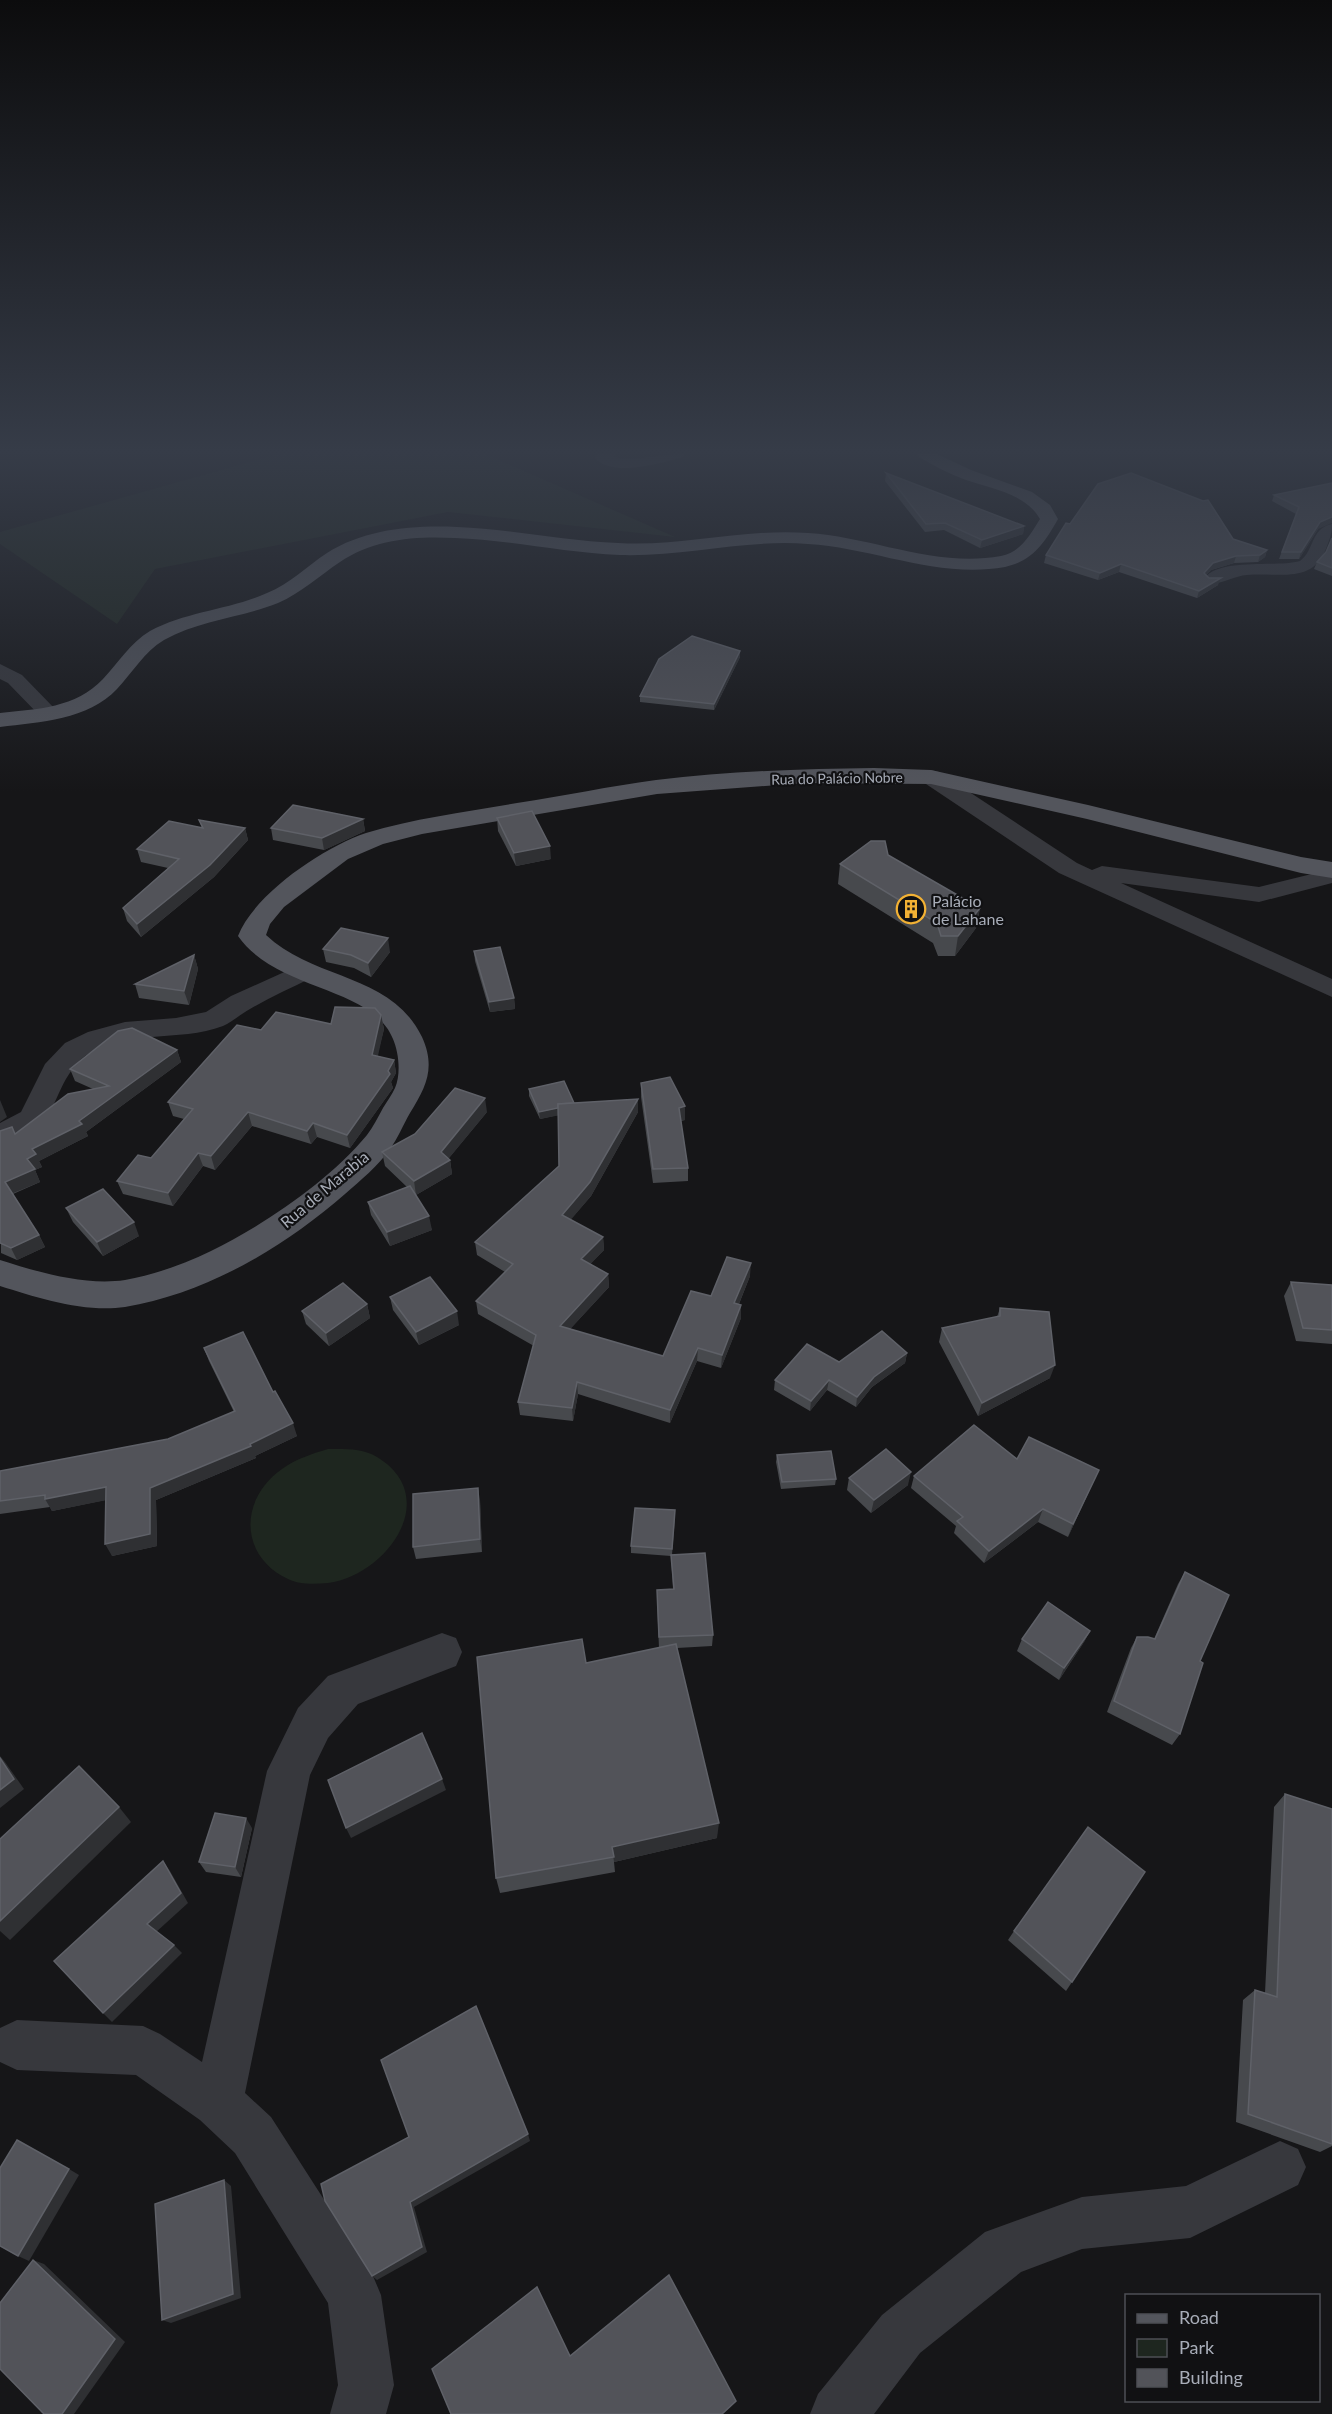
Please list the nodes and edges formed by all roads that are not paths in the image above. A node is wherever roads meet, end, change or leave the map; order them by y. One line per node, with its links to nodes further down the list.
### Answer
1 (322, 567): 5 (main road)
2 (1297, 567): 3 (street)
3 (1213, 579)
4 (0, 670): 5 (street)
5 (48, 713): 6 (main road)
6 (0, 720)
7 (931, 777): 8 (main road, Rua do Palácio Nobre); 9 (street); 10 (main road, Rua do Palácio Nobre)
8 (339, 854): 12 (main road, Rua de Marabia)
9 (1068, 868): 11 (street); 13 (street)
10 (1332, 870)
11 (1332, 876)
12 (303, 972): 14 (street); 15 (main road, Rua de Marabia)
13 (1332, 989)
14 (0, 1135)
15 (0, 1273)
16 (442, 1652): 18 (street)
17 (17, 2045): 18 (street)
18 (218, 2102): 20 (street)
19 (1280, 2167): 21 (street)
20 (358, 2414)
21 (838, 2414)

